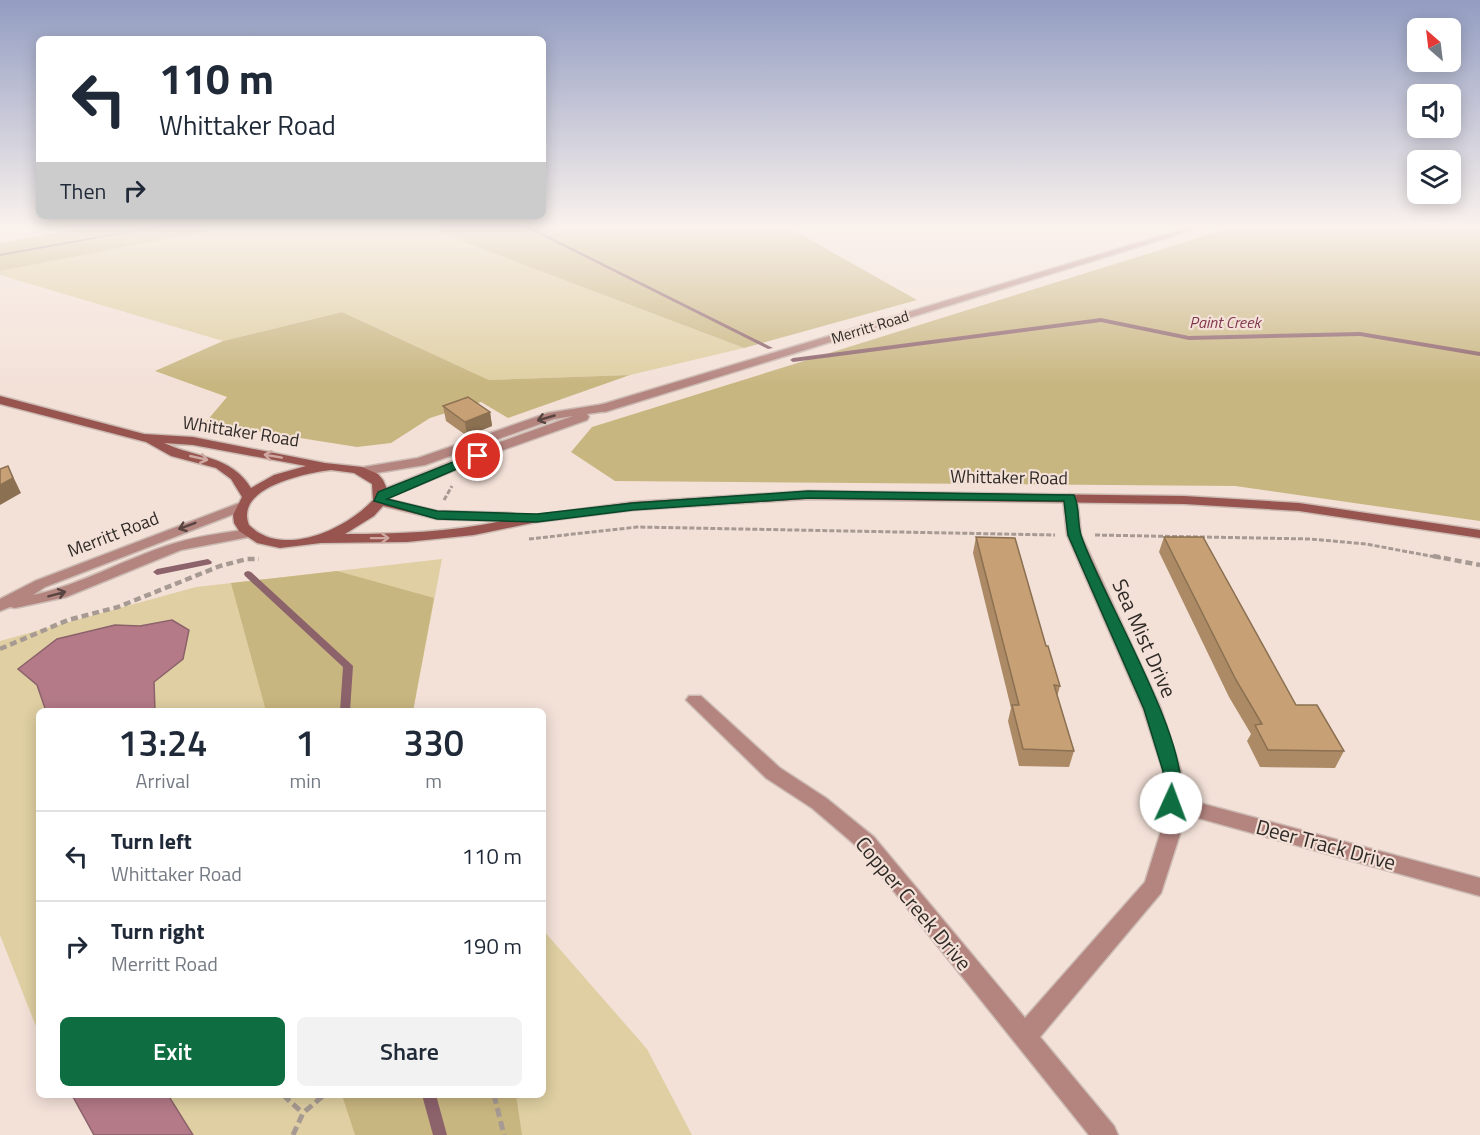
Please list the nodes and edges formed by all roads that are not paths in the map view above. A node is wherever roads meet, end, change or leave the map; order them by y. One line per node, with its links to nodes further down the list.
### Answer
1 (1031, 278): 3 (street, Merritt Road)
2 (0, 400): 4 (main road, Whittaker Road)
3 (604, 408): 6 (street, Merritt Road, one-way to 6); 7 (street, Merritt Road)
4 (144, 438): 5 (main road, Whittaker Road, one-way to 4); 9 (main road, Whittaker Road, one-way to 9)
5 (331, 466): 6 (main road, Whittaker Road); 9 (main road)
6 (364, 471): 7 (main road)
7 (381, 498): 10 (main road, Whittaker Road); 13 (main road)
8 (1070, 498): 10 (main road, Whittaker Road); 12 (main road, Whittaker Road); 16 (street, Sea Mist Drive)
9 (246, 501): 11 (main road); 14 (street, Merritt Road, one-way to 14)
10 (537, 518): 13 (main road, Whittaker Road, one-way to 10)
11 (249, 533): 13 (main road, Whittaker Road); 14 (street, Merritt Road, one-way to 11)
12 (1480, 534)
13 (322, 539)
14 (0, 606)
15 (695, 700): 18 (street, Copper Creek Drive)
16 (1171, 803): 17 (street, Deer Track Drive); 18 (street, Sea Mist Drive)
17 (1480, 887)
18 (1025, 1036): 19 (street, Copper Creek Drive)
19 (1105, 1135)

